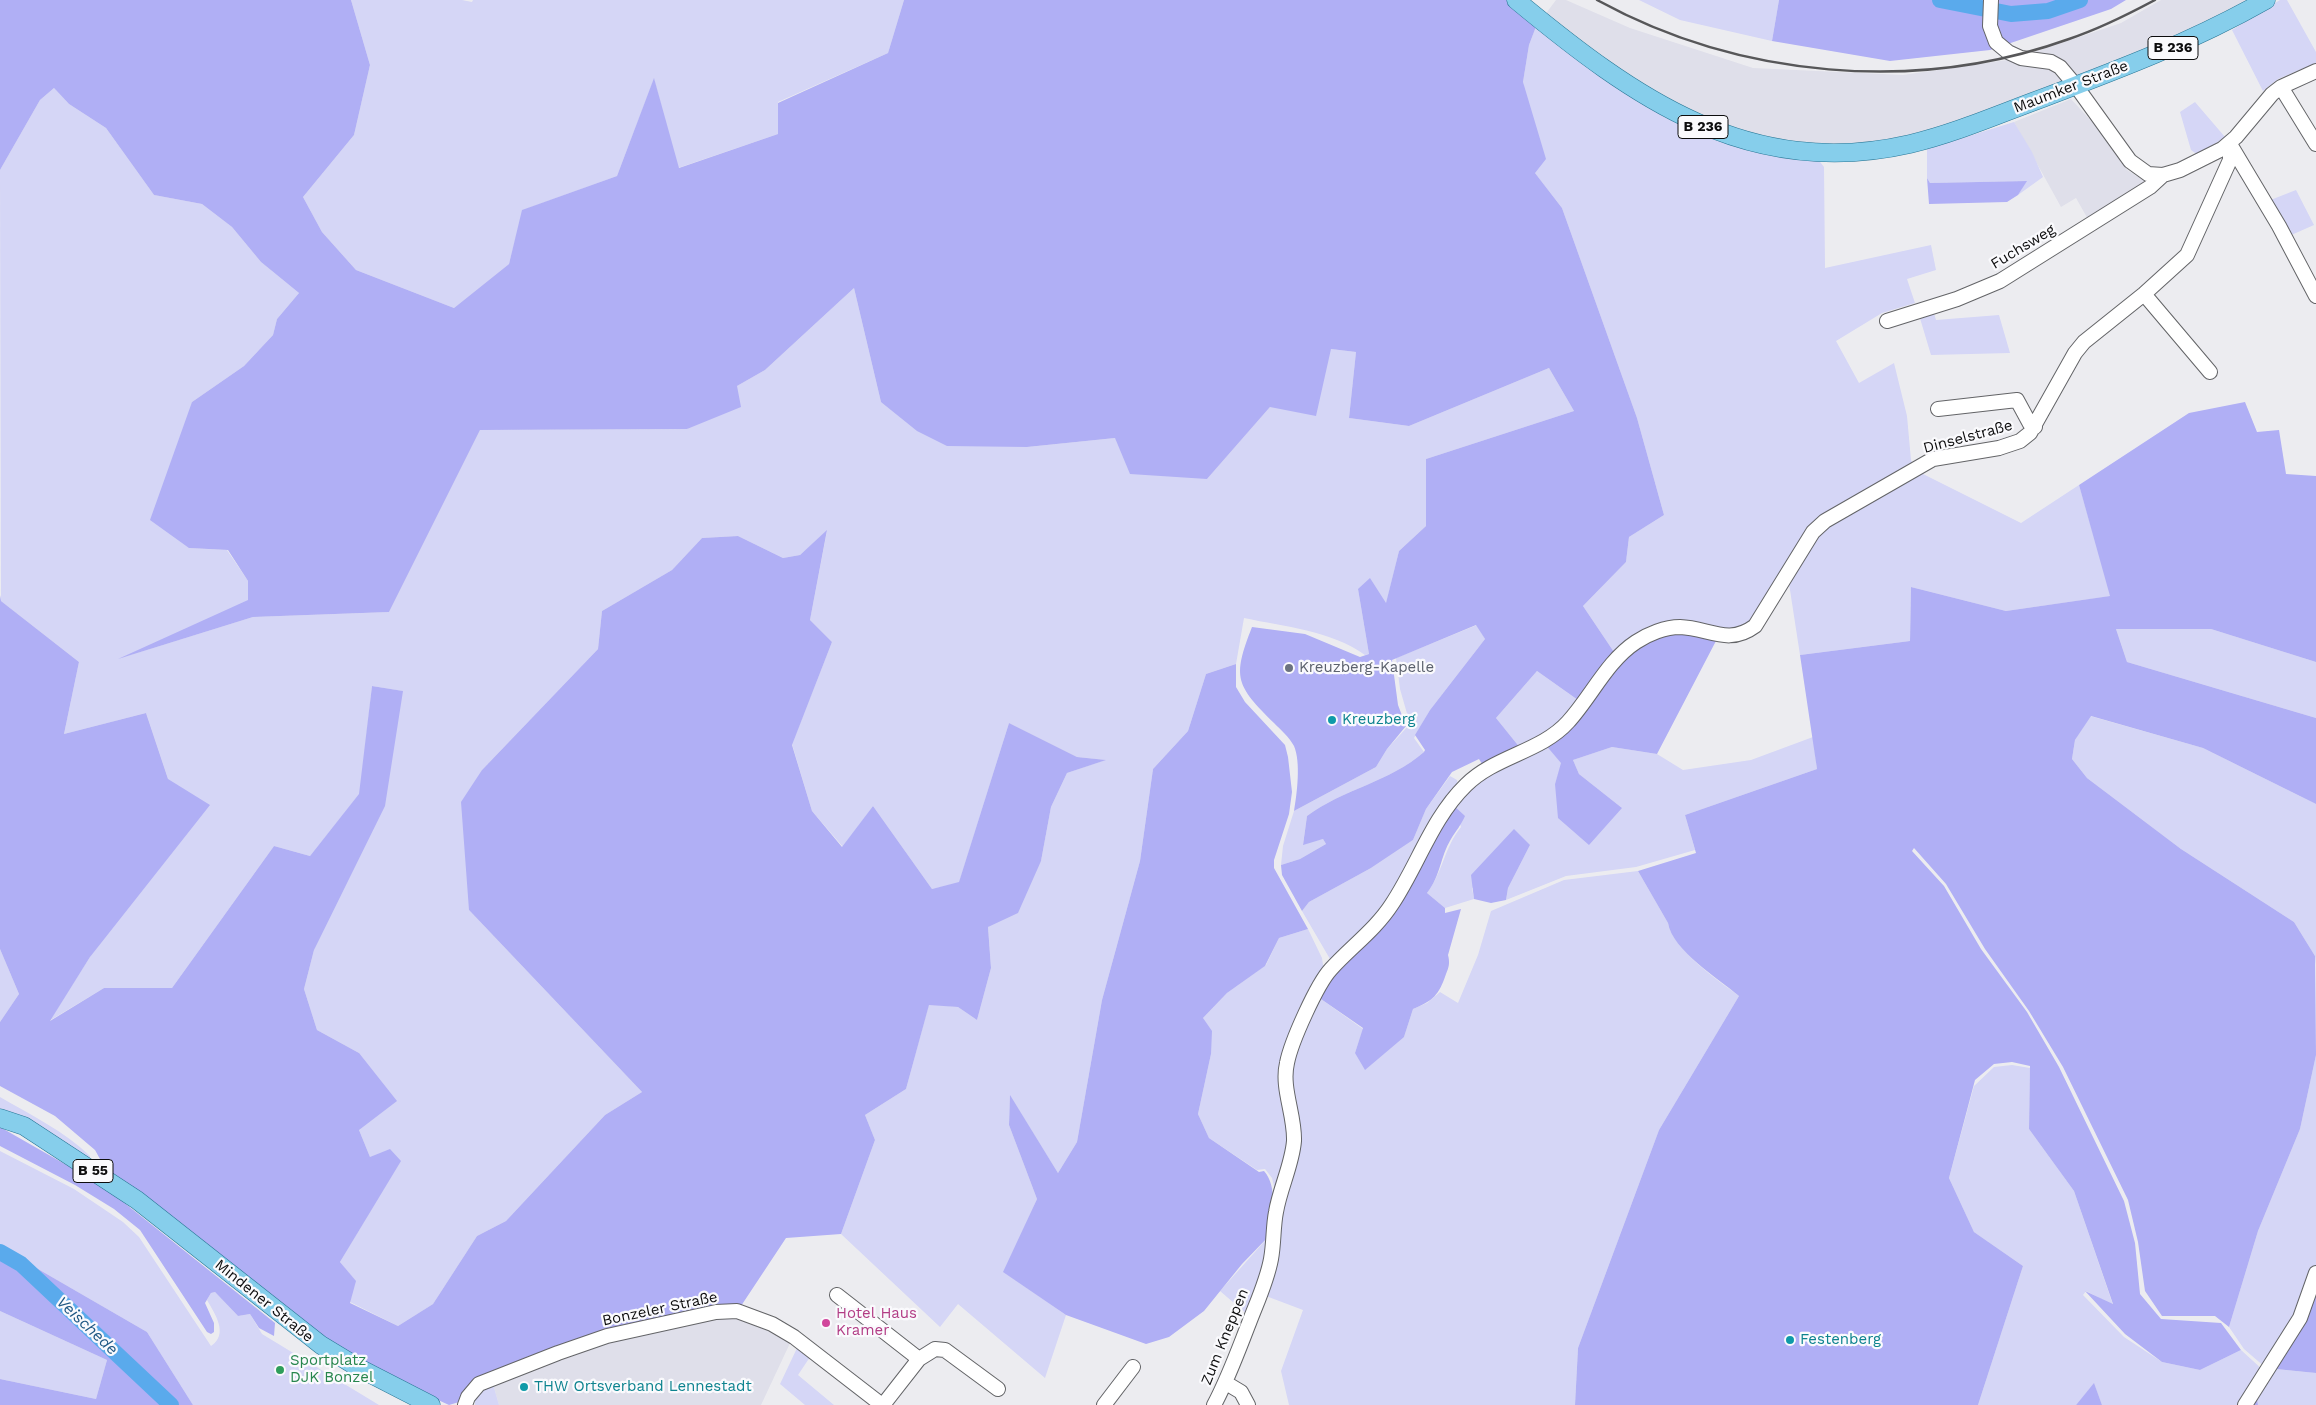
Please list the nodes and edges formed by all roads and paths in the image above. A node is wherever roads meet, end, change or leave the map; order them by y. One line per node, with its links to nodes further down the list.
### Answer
1 (1516, 0): 5 (main road, Maumker Straße / B 236)
2 (1991, 0): 5 (street)
3 (2266, 0): 5 (main road, Maumker Straße / B 236)
4 (2316, 71): 6 (street)
5 (2076, 86): 9 (street)
6 (2281, 86): 7 (street); 8 (street)
7 (2230, 143): 9 (street, Fuchsweg); 10 (street, Dinselstraße); 11 (street)
8 (2316, 144)
9 (2163, 175): 12 (street, Fuchsweg)
10 (2144, 294): 13 (street); 15 (street, Dinselstraße)
11 (2316, 296)
12 (1887, 321)
13 (2210, 372)
14 (1938, 409): 15 (street)
15 (2035, 427): 18 (street, Dinselstraße)
16 (0, 1118): 24 (main road, Mindener Straße / B 55)
17 (2316, 1273): 30 (street)
18 (1266, 1280): 22 (street, Zum Kneppen)
19 (837, 1294): 20 (street)
20 (919, 1359): 23 (street); 26 (street)
21 (1133, 1367): 27 (street)
22 (1226, 1383): 28 (street, Zum Kneppen); 29 (street)
23 (998, 1389)
24 (431, 1405)
25 (465, 1405): 26 (street, Bonzeler Straße)
26 (882, 1405)
27 (1104, 1405)
28 (1214, 1405)
29 (1248, 1405)
30 (2245, 1405)

